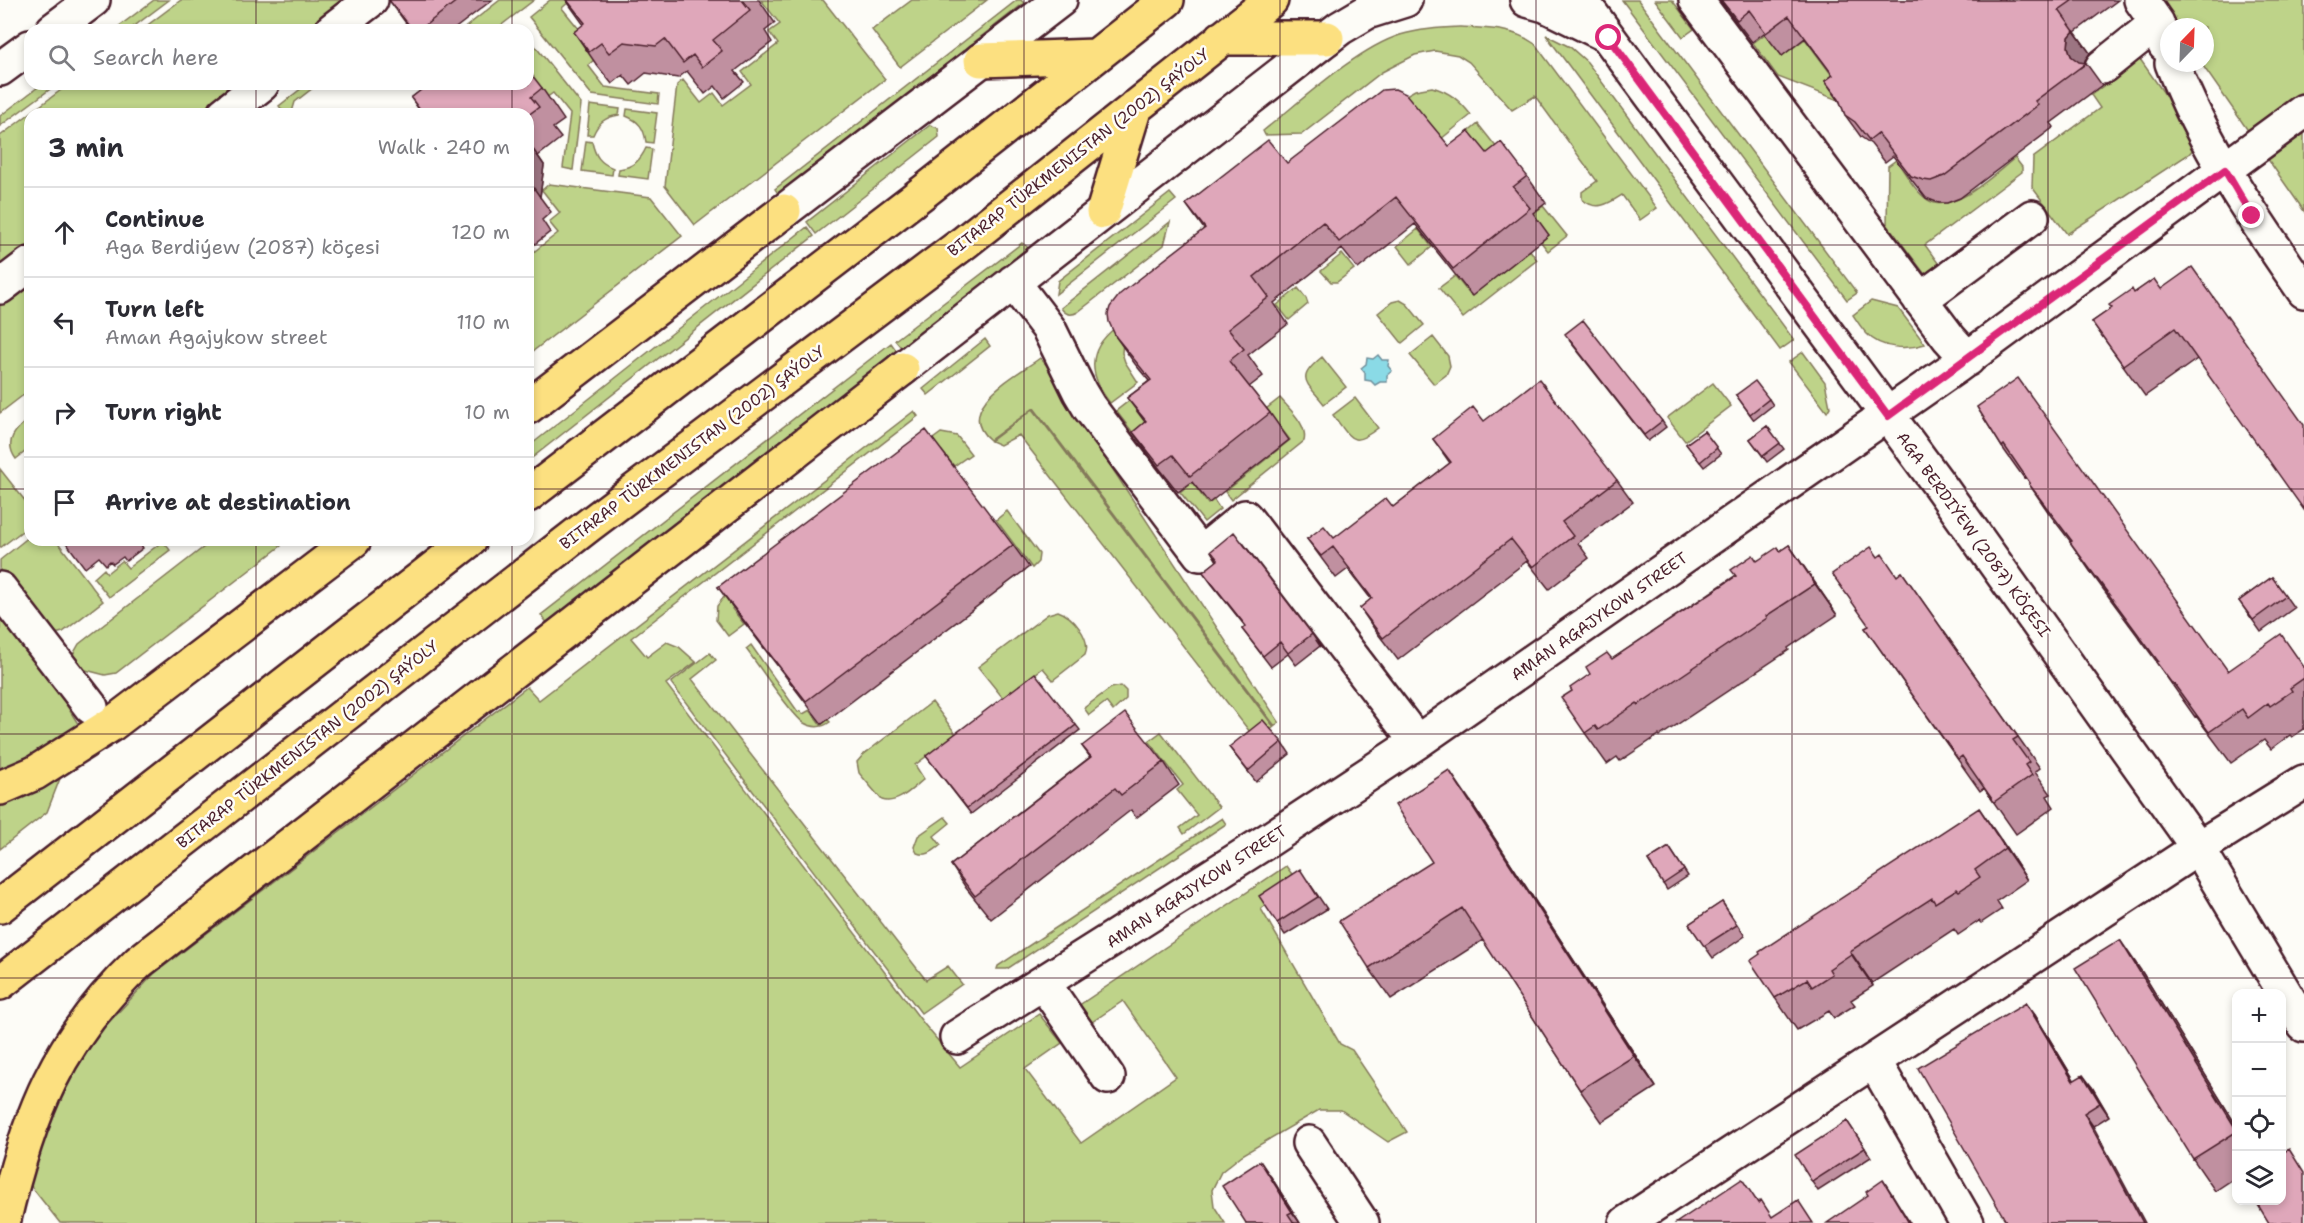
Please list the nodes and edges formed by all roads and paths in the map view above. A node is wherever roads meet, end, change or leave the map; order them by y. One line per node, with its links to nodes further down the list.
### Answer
1 (93, 0): 11 (street)
2 (371, 0): 12 (street)
3 (1059, 0): 19 (street)
4 (1167, 0): 18 (main road)
5 (1271, 0): 14 (main road, BITARAP TÜRKMENISTAN (2002) ŞAÝOLY)
6 (1405, 0): 15 (street)
7 (1527, 0): 16 (street)
8 (1581, 0): 16 (street, AGA BERDIÝEW (2087) KÖÇESI)
9 (1696, 0): 35 (street)
10 (2149, 12): 13 (street); 20 (street)
11 (60, 24)
12 (340, 24)
13 (2160, 36)
14 (1222, 38): 15 (main road); 24 (main road, BITARAP TÜRKMENISTAN (2002) ŞAÝOLY)
15 (1327, 38): 29 (street)
16 (1609, 38): 39 (street, AGA BERDIÝEW (2087) KÖÇESI)
17 (24, 51): 21 (street)
18 (1095, 56): 19 (main road); 40 (main road)
19 (981, 60): 28 (street)
20 (2102, 67)
21 (0, 69)
22 (2175, 72): 27 (street)
23 (254, 90): 25 (street)
24 (1135, 107): 29 (main road); 50 (main road, BITARAP TÜRKMENISTAN (2002) ŞAÝOLY)
25 (232, 108)
26 (2304, 111): 27 (street, AMAN AGAJYKOW STREET)
27 (2225, 170): 34 (street); 36 (street, AMAN AGAJYKOW STREET)
28 (784, 210): 38 (main road)
29 (1103, 212): 32 (street)
30 (2032, 217): 35 (street)
31 (24, 269): 33 (street)
32 (1013, 282): 37 (street); 45 (street)
33 (0, 287)
34 (2304, 291)
35 (1920, 300): 36 (street)
36 (1968, 359): 39 (street, AMAN AGAJYKOW STREET)
37 (902, 369): 57 (main road)
38 (534, 402)
39 (1888, 416): 45 (street, AMAN AGAJYKOW STREET); 48 (street, AGA BERDIÝEW (2087) KÖÇESI)
40 (534, 490)
41 (346, 546): 47 (main road)
42 (462, 546): 49 (main road)
43 (0, 589): 44 (street)
44 (92, 707)
45 (1417, 742): 51 (street, AMAN AGAJYKOW STREET)
46 (2304, 782): 48 (street)
47 (0, 788)
48 (2198, 848): 52 (street, AGA BERDIÝEW (2087) KÖÇESI); 54 (street)
49 (0, 906)
50 (0, 983)
51 (1044, 984): 53 (street, AMAN AGAJYKOW STREET); 55 (street)
52 (2304, 1025)
53 (957, 1037)
54 (1874, 1061): 59 (street); 60 (street)
55 (1108, 1077)
56 (1309, 1143): 58 (street)
57 (3, 1223)
58 (1362, 1223)
59 (1626, 1223)
60 (1967, 1223)

